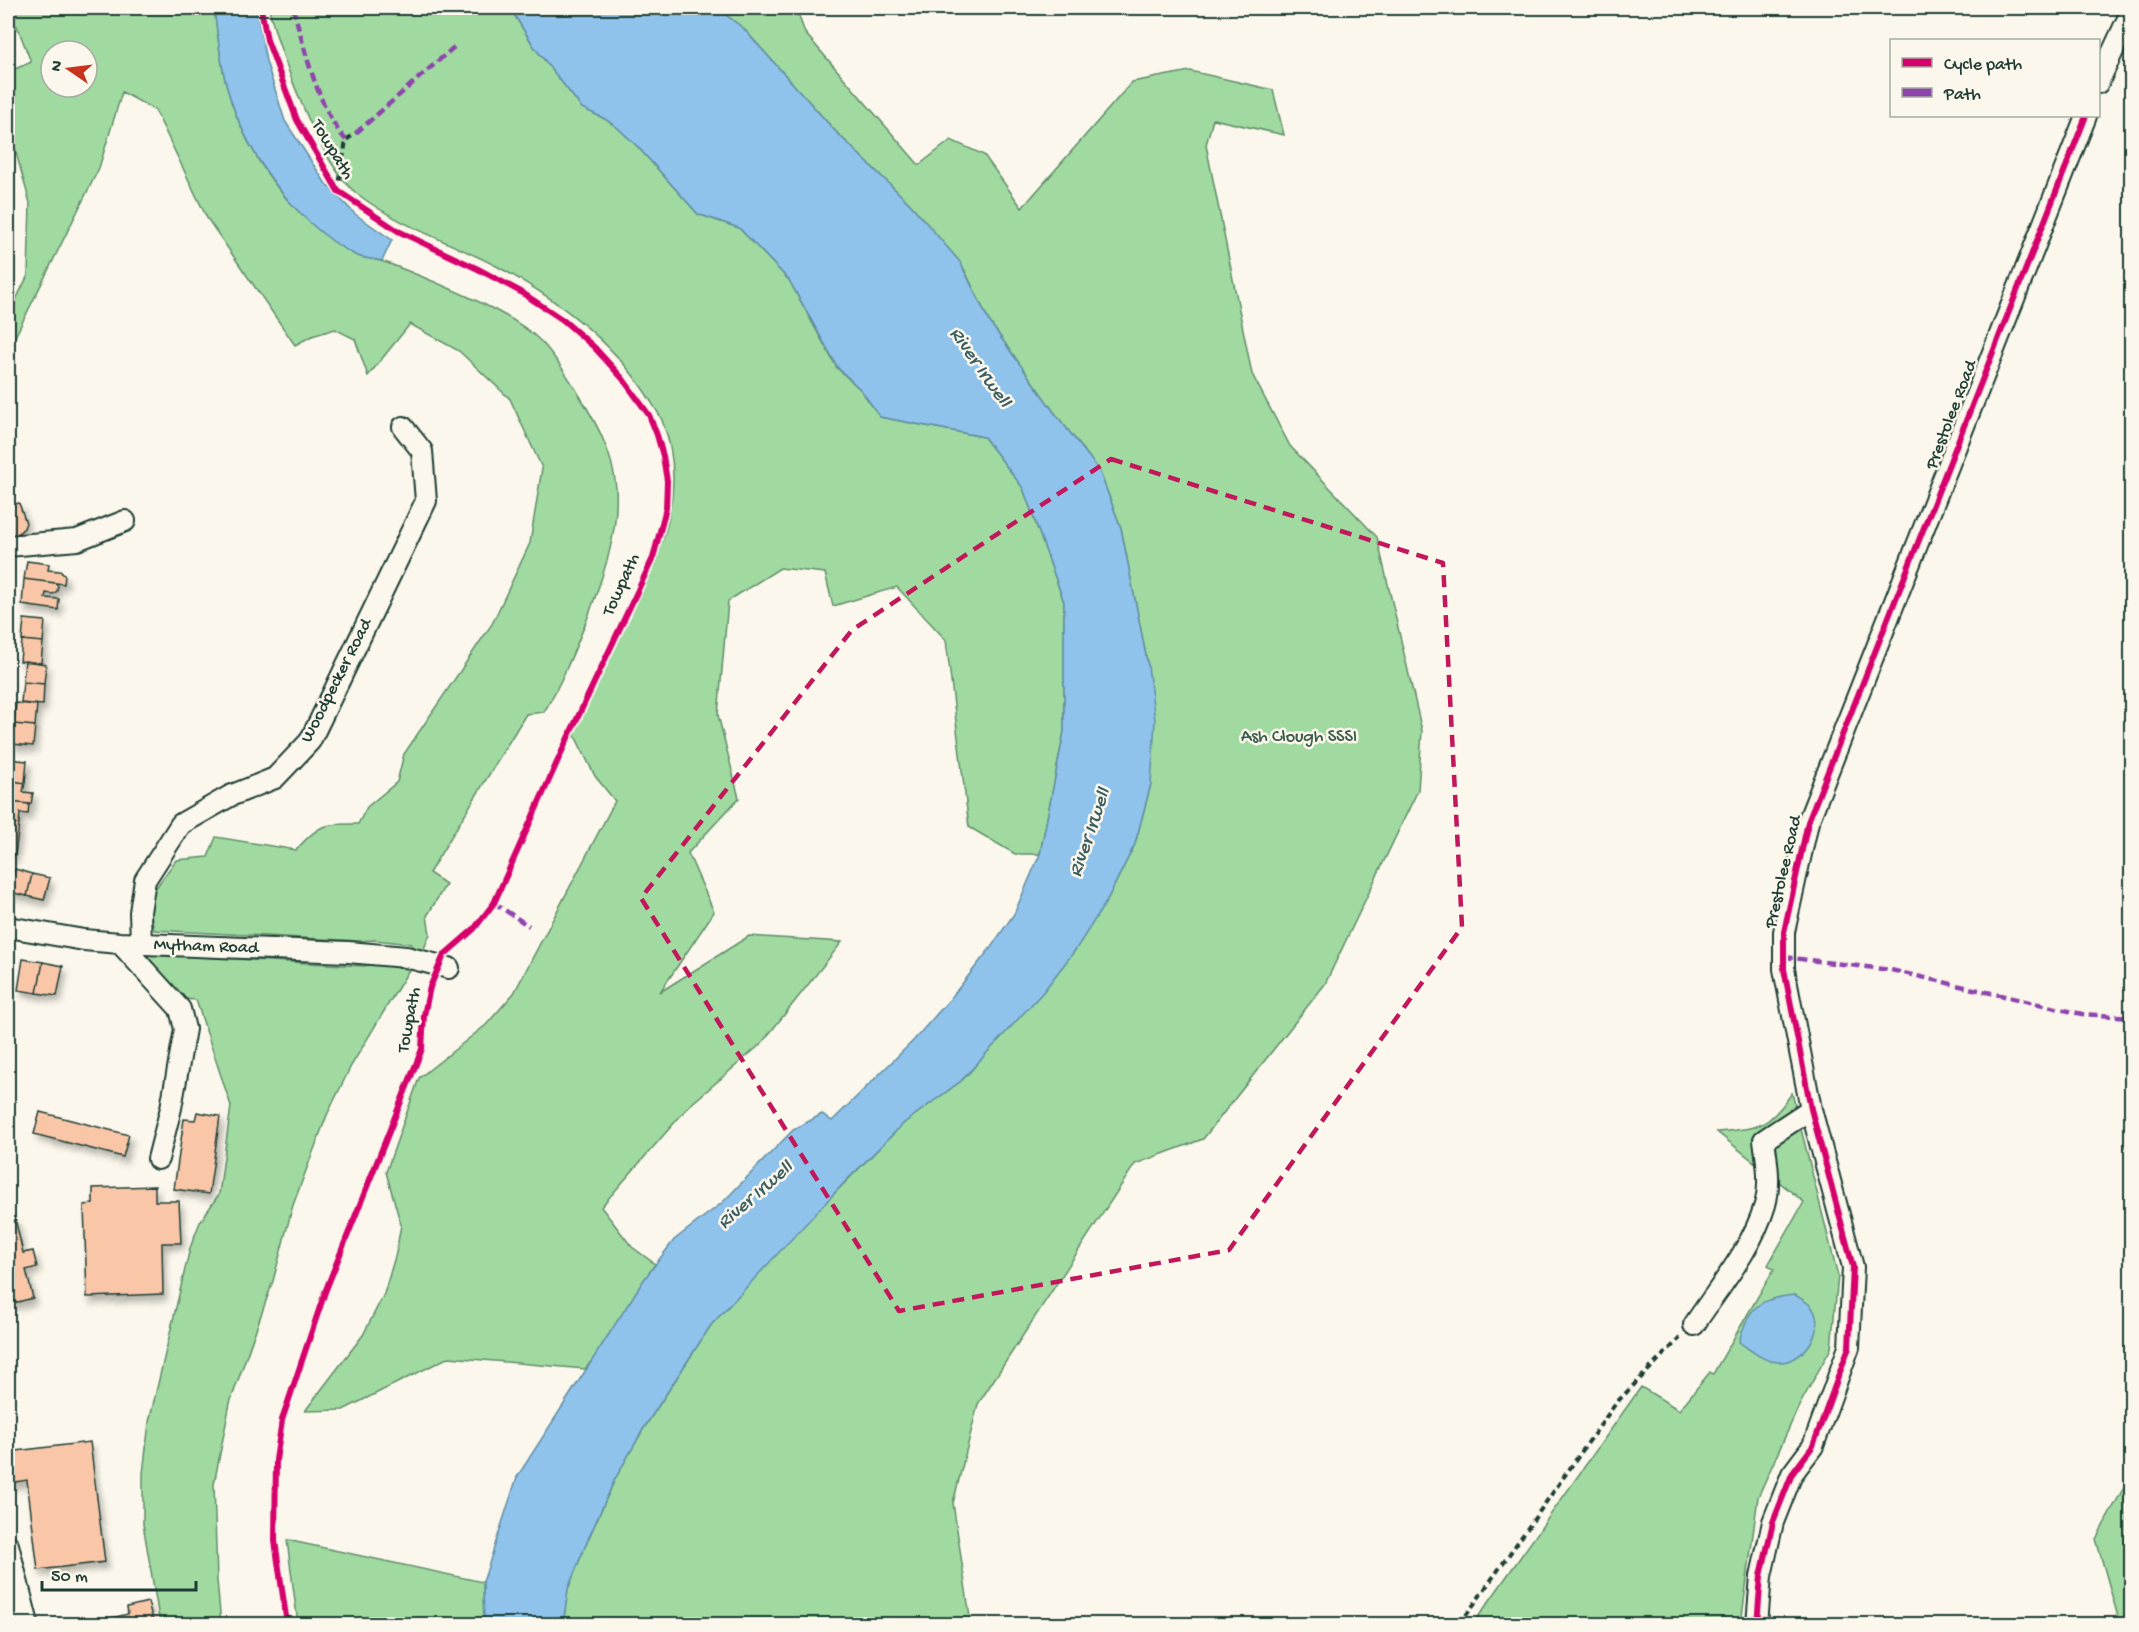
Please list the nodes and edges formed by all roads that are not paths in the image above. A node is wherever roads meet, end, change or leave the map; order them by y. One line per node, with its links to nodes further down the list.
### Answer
1 (2132, 10): 2 (street)
2 (2100, 79)
3 (2086, 117): 11 (street, Prestolee Road)
4 (403, 427): 9 (street, Woodpecker Road)
5 (124, 521): 6 (street)
6 (8, 546)
7 (8, 927): 8 (street, Mytham Road)
8 (120, 943): 9 (street, Mytham Road); 12 (street)
9 (141, 944): 10 (street, Mytham Road)
10 (449, 968)
11 (1811, 1109): 13 (street); 16 (street, Prestolee Road)
12 (158, 1159)
13 (1694, 1325)
14 (8, 1545): 15 (street)
15 (28, 1624)
16 (1757, 1624)

